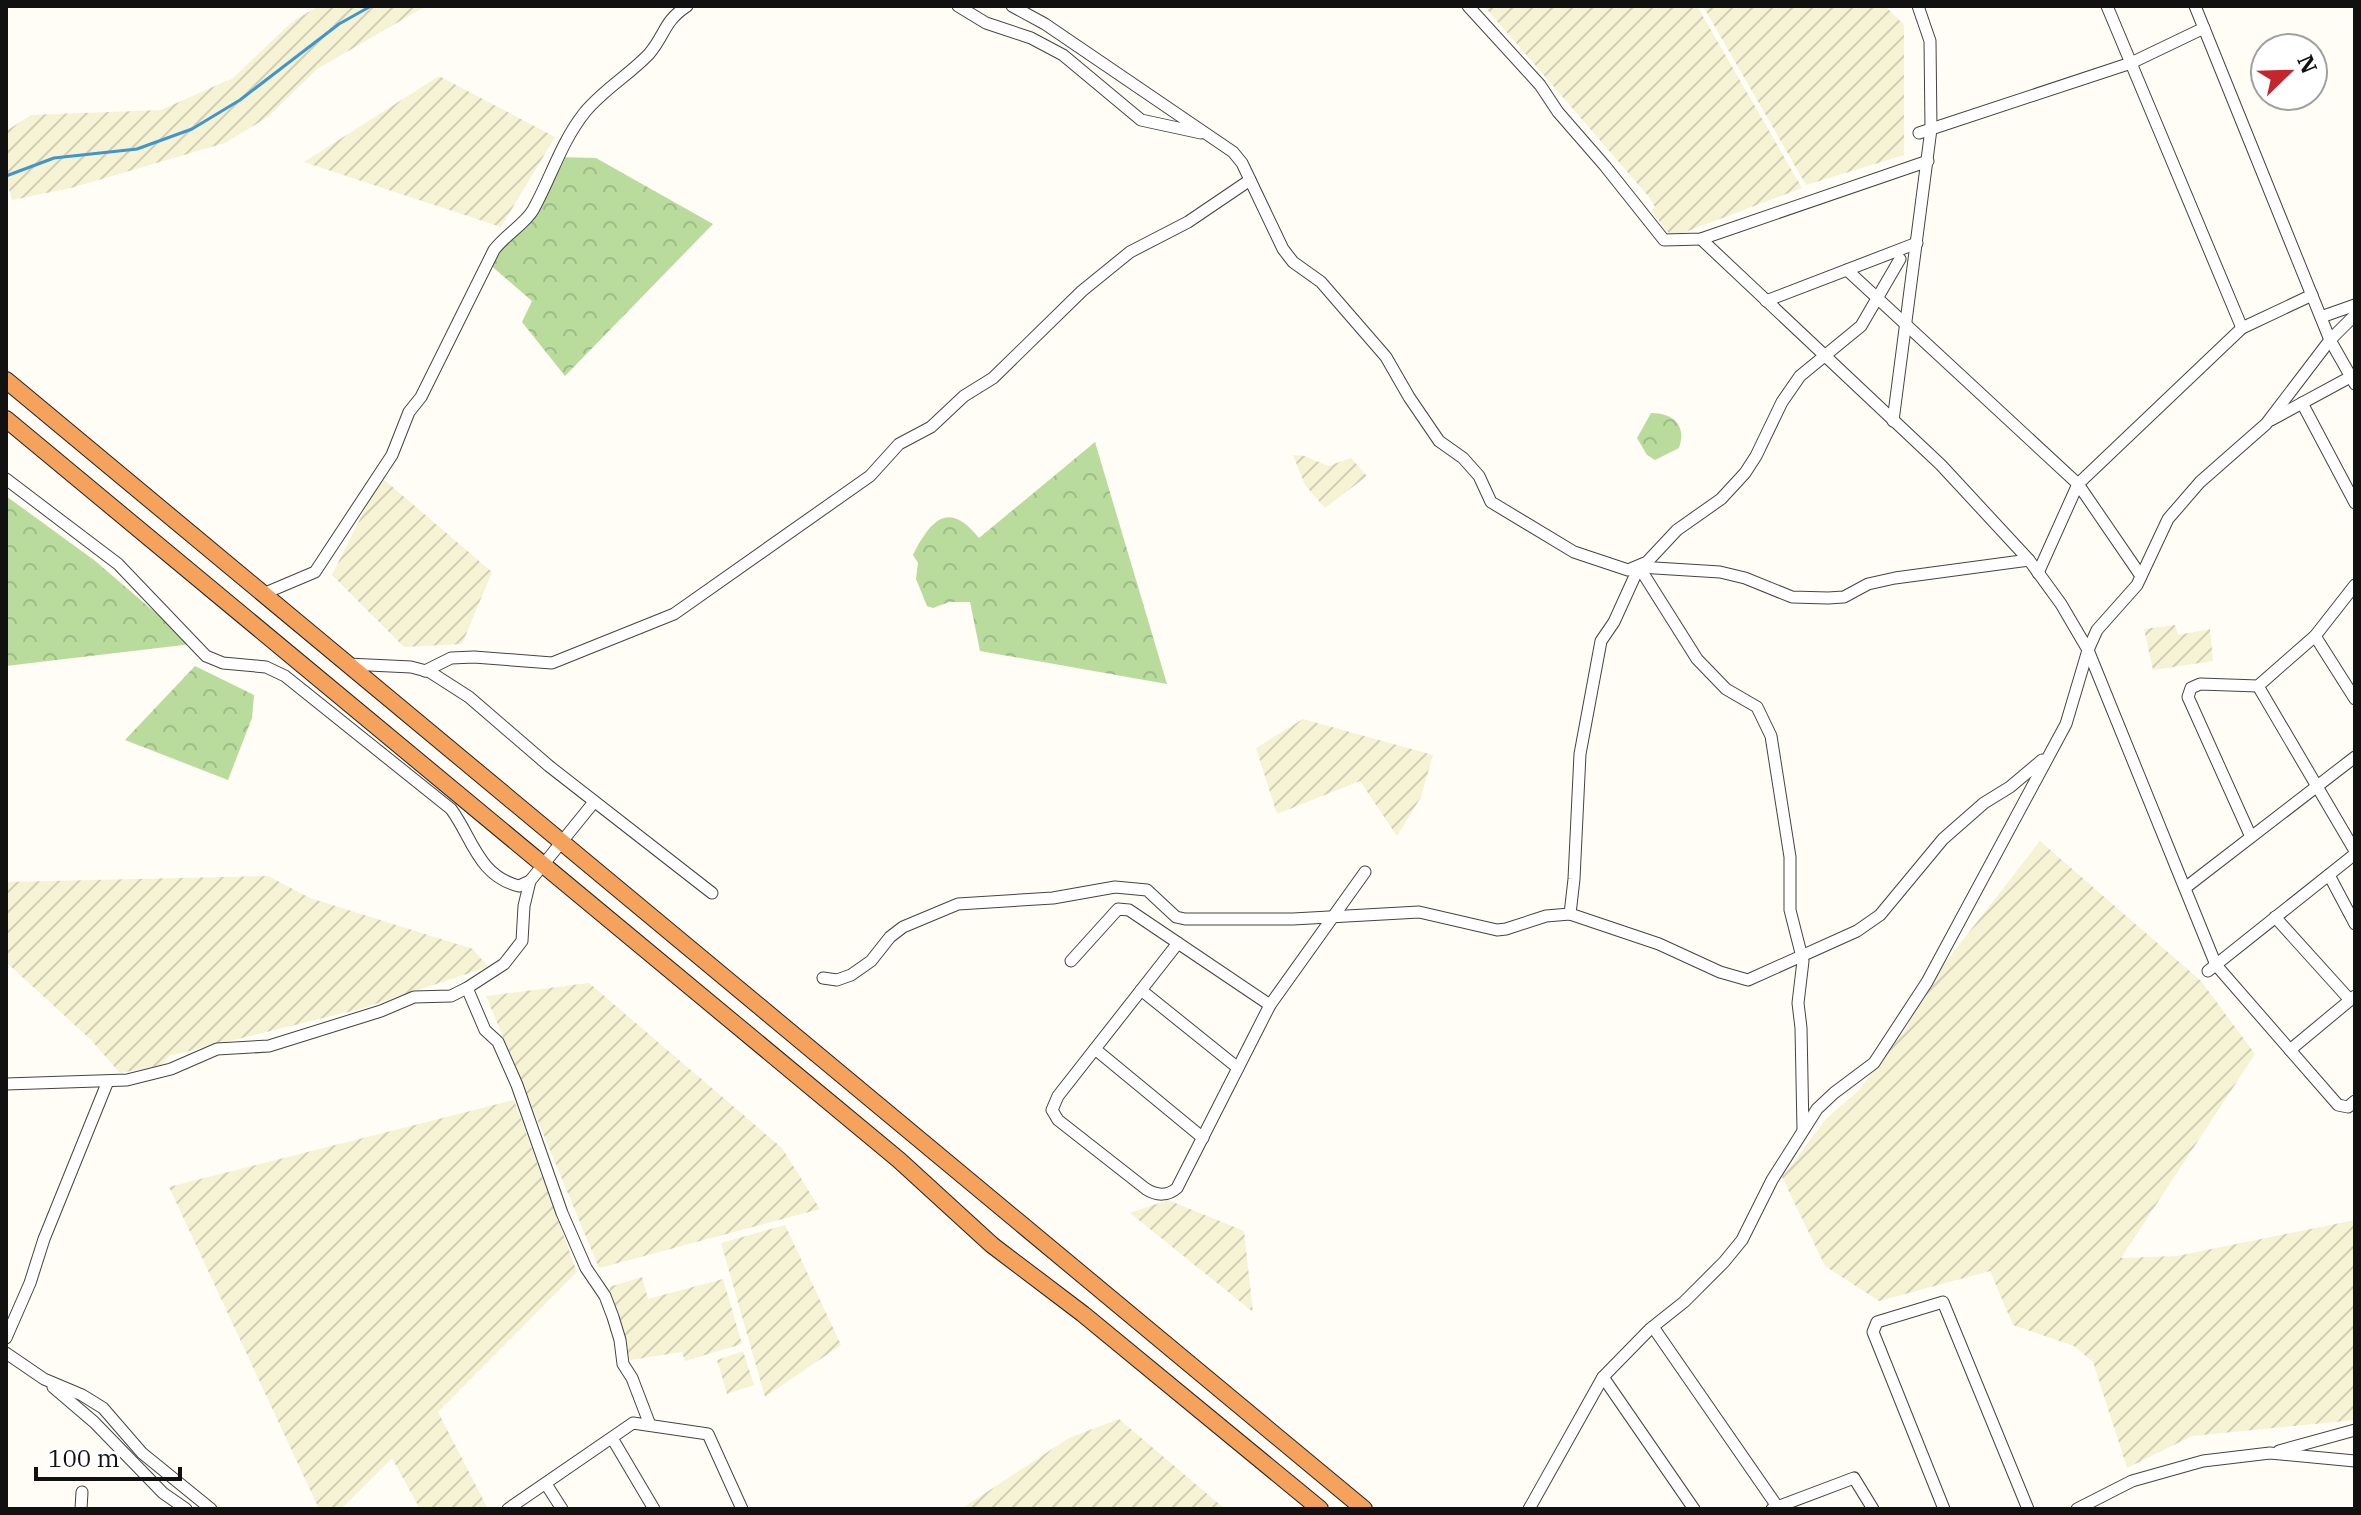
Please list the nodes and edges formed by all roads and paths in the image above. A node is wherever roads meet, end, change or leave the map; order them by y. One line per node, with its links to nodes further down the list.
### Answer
1 (687, 6): 42 (street)
2 (958, 6): 11 (street)
3 (1012, 6): 11 (street)
4 (1468, 6): 14 (street)
5 (1918, 6): 10 (street)
6 (2107, 6): 9 (street)
7 (2195, 6): 8 (street)
8 (2204, 28): 9 (street); 18 (street)
9 (2131, 63): 10 (street); 25 (street)
10 (1925, 131): 12 (street)
11 (1209, 135): 13 (street)
12 (1928, 161): 14 (street); 15 (street)
13 (1250, 180): 38 (street); 46 (street)
14 (1701, 239): 20 (street)
15 (1917, 243): 17 (street); 24 (street)
16 (1900, 259): 19 (street)
17 (1847, 270): 19 (street); 20 (street)
18 (2312, 295): 23 (street); 25 (street)
19 (1879, 299): 24 (street); 27 (street)
20 (1766, 301): 27 (street)
21 (2355, 305): 23 (street)
22 (2355, 315): 26 (street)
23 (2321, 317): 26 (street)
24 (1904, 323): 32 (street); 35 (street)
25 (2242, 328): 35 (street)
26 (2330, 340): 28 (street); 33 (street)
27 (1824, 355): 32 (street); 38 (street)
28 (2354, 378): 30 (street)
29 (6, 380): 42 (highway)
30 (2302, 403): 33 (street); 36 (street)
31 (6, 419): 56 (highway)
32 (1893, 421): 37 (street)
33 (2266, 424): 40 (street)
34 (6, 479): 59 (street)
35 (2078, 484): 39 (street); 40 (street)
36 (2355, 503)
37 (2029, 560): 38 (street); 39 (street)
38 (1639, 567): 62 (street); 67 (street)
39 (2038, 573): 44 (street)
40 (2141, 576): 44 (street)
41 (2355, 585): 43 (street)
42 (263, 594): 45 (highway)
43 (2315, 636): 47 (street); 48 (street)
44 (2088, 650): 49 (street); 60 (street)
45 (348, 664): 46 (street); 54 (highway)
46 (425, 671): 52 (street)
47 (2258, 686): 51 (street); 53 (street)
48 (2355, 699)
49 (2046, 757): 67 (street); 81 (street)
50 (2355, 757): 51 (street)
51 (2317, 787): 53 (street); 55 (street)
52 (594, 802): 54 (street); 61 (street)
53 (2251, 837): 60 (street)
54 (563, 840): 56 (street); 106 (highway)
55 (2355, 852): 58 (street)
56 (543, 865): 59 (street); 105 (highway)
57 (1365, 872): 64 (street)
58 (2329, 875): 63 (street); 65 (street)
59 (530, 881): 71 (street)
60 (2185, 888): 69 (street)
61 (712, 893)
62 (1570, 914): 64 (street); 67 (street)
63 (2275, 917): 69 (street); 73 (street)
64 (1332, 918): 70 (street); 74 (street)
65 (2355, 924)
66 (1178, 943): 68 (street); 72 (street); 74 (street)
67 (1802, 954): 81 (street)
68 (1071, 961)
69 (2212, 968): 76 (street)
70 (823, 978)
71 (467, 988): 78 (street); 88 (street)
72 (1141, 990): 75 (street); 77 (street)
73 (2352, 998): 76 (street)
74 (1270, 1005): 77 (street)
75 (1095, 1049): 82 (street); 82 (street)
76 (2290, 1050): 80 (street)
77 (1238, 1068): 82 (street)
78 (108, 1081): 79 (street); 84 (street)
79 (6, 1084)
80 (2355, 1101)
81 (1803, 1130): 83 (street)
82 (1203, 1138)
83 (1653, 1327): 86 (street); 96 (street)
84 (6, 1338)
85 (6, 1353): 87 (street)
86 (1603, 1377): 107 (street); 108 (street)
87 (44, 1379): 95 (street); 100 (street)
88 (650, 1425): 90 (street); 104 (street)
89 (2355, 1430): 91 (street)
90 (612, 1438): 93 (street); 103 (street)
91 (2270, 1453): 92 (street); 112 (street)
92 (2355, 1461)
93 (546, 1484): 101 (street); 102 (street)
94 (82, 1492): 97 (street)
95 (163, 1493): 98 (street); 99 (street)
96 (1776, 1508): 109 (street)
97 (81, 1509)
98 (163, 1509)
99 (186, 1509)
100 (211, 1509)
101 (508, 1509)
102 (562, 1509)
103 (654, 1509)
104 (742, 1509)
105 (1320, 1509)
106 (1364, 1509)
107 (1529, 1509)
108 (1694, 1509)
109 (1873, 1509)
110 (1944, 1509): 111 (street)
111 (2028, 1509)
112 (2077, 1509)

